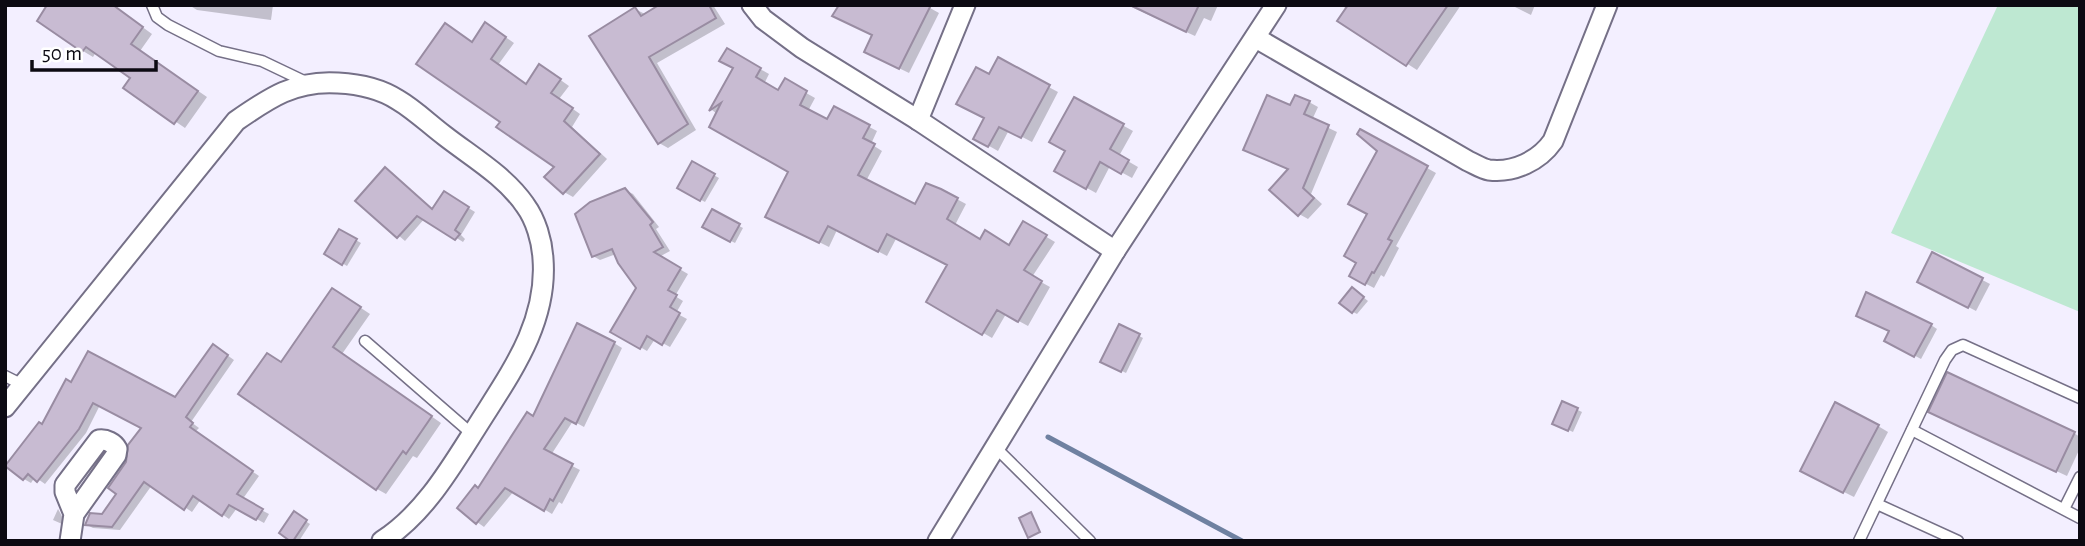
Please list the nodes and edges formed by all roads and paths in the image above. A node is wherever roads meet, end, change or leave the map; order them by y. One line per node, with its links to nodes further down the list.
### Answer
1 (152, 5): 7 (lane)
2 (752, 5): 8 (street)
3 (965, 5): 8 (street)
4 (1276, 5): 6 (street)
5 (1607, 5): 6 (street)
6 (1256, 38): 9 (street)
7 (309, 84): 11 (street); 15 (street)
8 (918, 120): 9 (street)
9 (1115, 251): 16 (street)
10 (365, 341): 15 (lane)
11 (14, 380): 13 (street)
12 (2080, 397): 14 (lane)
13 (5, 407)
14 (1912, 430): 18 (lane); 19 (lane)
15 (472, 434): 23 (street)
16 (995, 447): 24 (street); 25 (lane)
17 (2080, 477): 19 (lane)
18 (1877, 504): 26 (lane); 27 (lane)
19 (2064, 509): 21 (lane)
20 (75, 514): 22 (street)
21 (2080, 517)
22 (70, 541)
23 (382, 541)
24 (938, 541)
25 (1090, 541)
26 (1859, 541)
27 (1958, 541)

